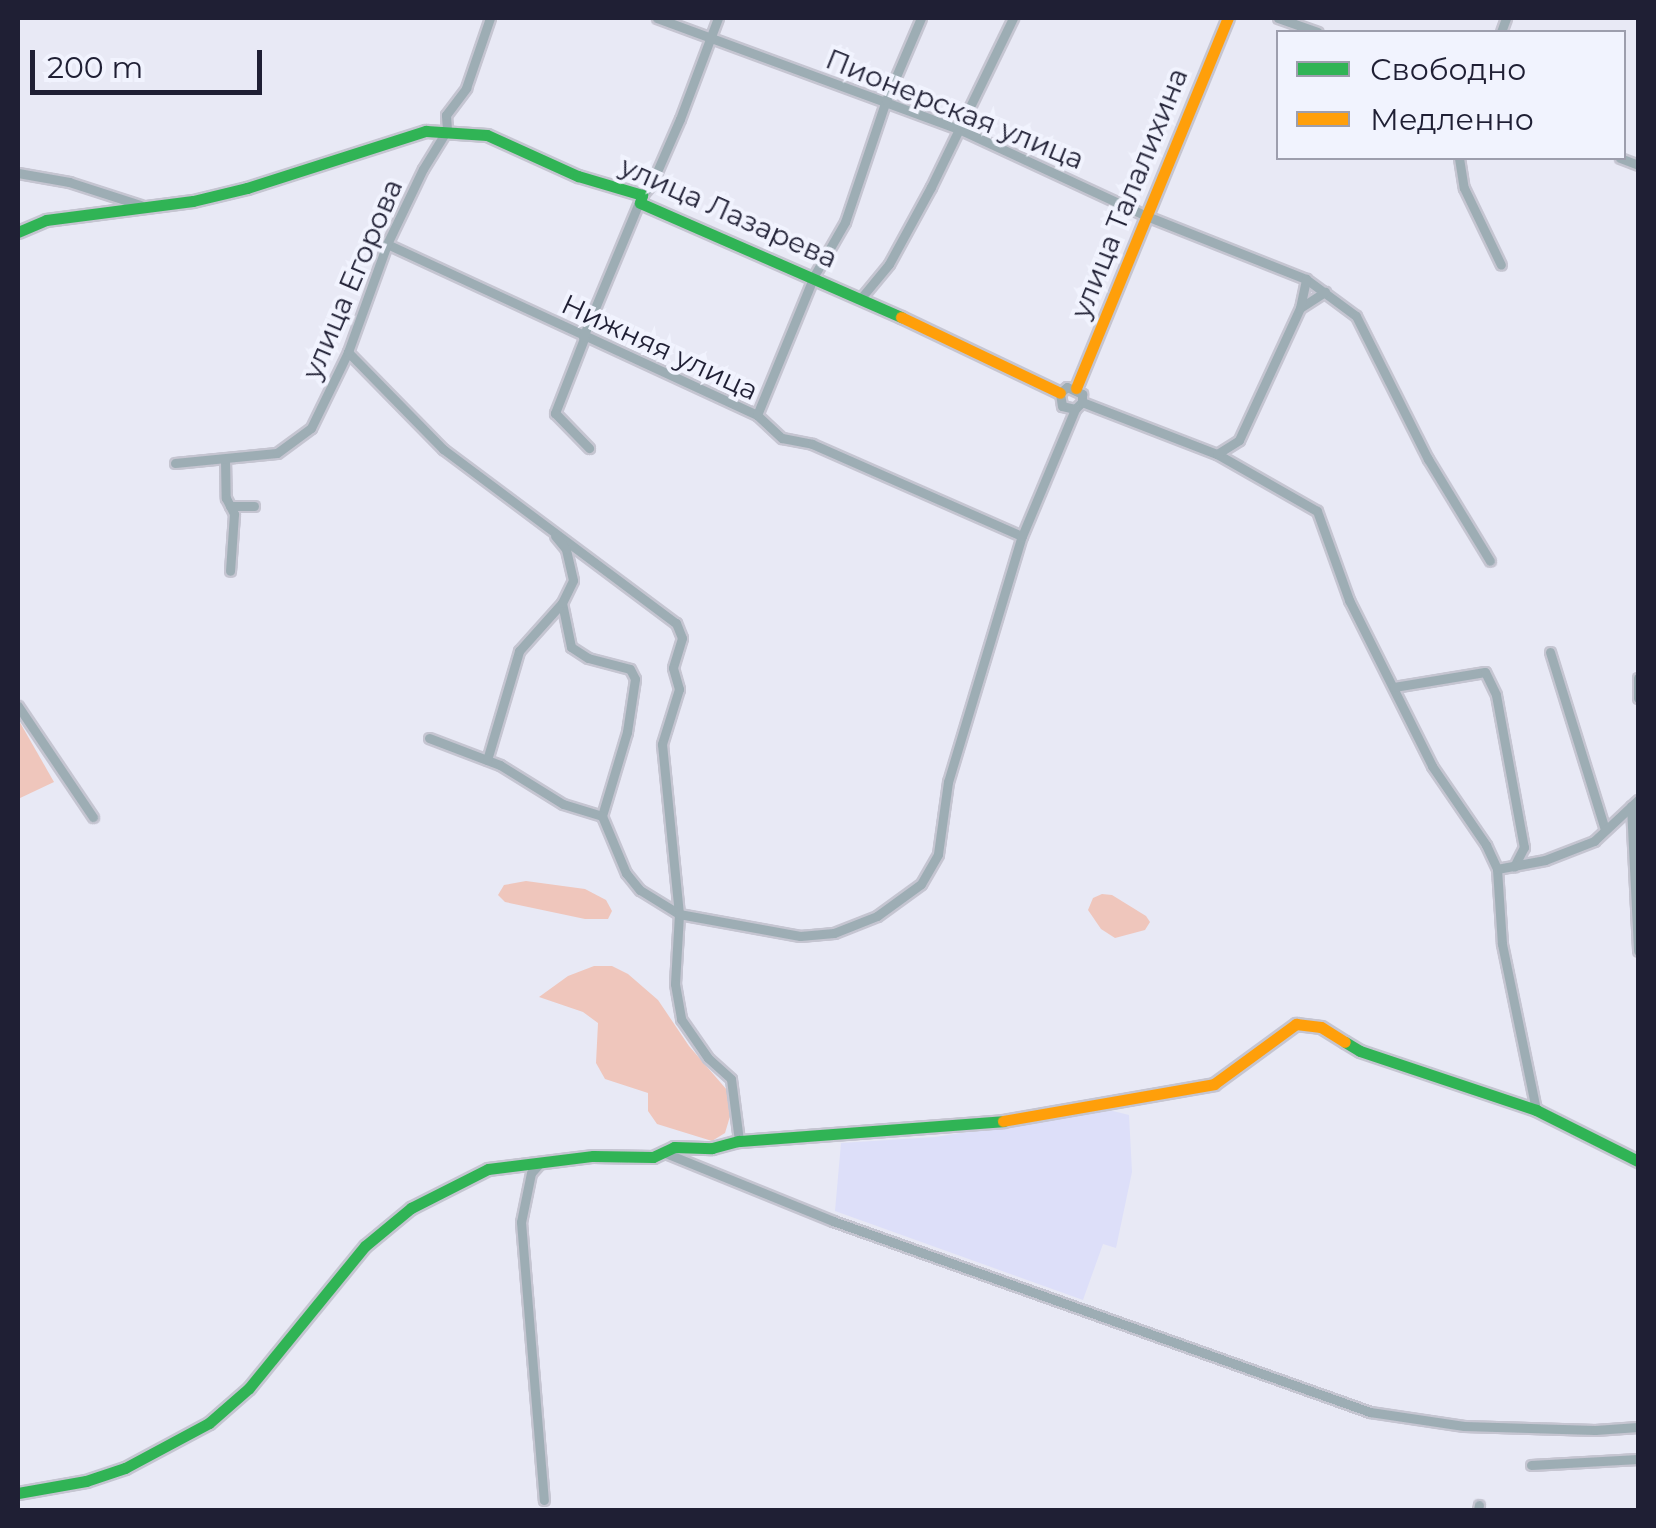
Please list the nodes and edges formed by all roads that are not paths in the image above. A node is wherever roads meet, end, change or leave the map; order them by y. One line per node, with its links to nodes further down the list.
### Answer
1 (490, 18): 11 (street, улица Егорова)
2 (656, 18): 9 (street, Пионерская улица)
3 (718, 18): 9 (street)
4 (921, 18): 10 (street)
5 (1013, 18): 12 (street)
6 (1228, 18): 17 (street, улица Талалихина)
7 (1278, 18): 8 (street)
8 (1312, 30)
9 (708, 39): 10 (street, Пионерская улица); 15 (street)
10 (886, 100): 12 (street, Пионерская улица); 21 (street)
11 (447, 130): 15 (street, улица Лазарева); 16 (street, улица Лазарева); 19 (street, улица Егорова)
12 (961, 130): 17 (street, Пионерская улица); 24 (street)
13 (1459, 160): 20 (street)
14 (18, 173): 16 (street)
15 (641, 199): 21 (street, улица Лазарева); 26 (street)
16 (145, 207): 18 (street, улица Лазарева)
17 (1144, 215): 22 (street, Пионерская улица); 28 (street, улица Талалихина)
18 (18, 232)
19 (387, 244): 26 (street, Нижняя улица); 27 (street, улица Егорова)
20 (1501, 265)
21 (814, 276): 24 (street, улица Лазарева); 31 (street)
22 (1306, 279): 23 (street, Пионерская улица); 25 (street)
23 (1325, 292): 25 (street); 40 (street, Пионерская улица)
24 (861, 298): 29 (street, улица Лазарева)
25 (1300, 308): 33 (street)
26 (584, 337): 31 (street, Нижняя улица); 32 (street)
27 (348, 352): 34 (street, улица Егорова); 38 (street)
28 (1076, 388): 29 (street); 30 (street)
29 (1060, 393): 30 (street)
30 (1079, 406): 33 (street); 39 (street)
31 (757, 416): 39 (street, Нижняя улица)
32 (590, 448)
33 (1217, 454): 45 (street)
34 (226, 460): 35 (street, улица Егорова); 36 (street)
35 (175, 462)
36 (230, 506): 37 (street); 41 (street)
37 (254, 506)
38 (544, 522): 42 (street); 56 (street)
39 (1022, 536): 56 (street)
40 (1490, 561)
41 (230, 571)
42 (562, 603): 49 (street); 51 (street)
43 (1550, 652): 53 (street)
44 (1638, 678): 46 (street)
45 (1394, 686): 54 (street); 55 (street)
46 (1638, 698)
47 (18, 706): 52 (street)
48 (429, 738): 49 (street)
49 (487, 760): 51 (street)
50 (1635, 803): 53 (street); 57 (street)
51 (602, 816): 56 (street)
52 (94, 817)
53 (1606, 830): 54 (street)
54 (1514, 867): 55 (street)
55 (1497, 869): 58 (street)
56 (679, 914): 59 (street)
57 (1638, 951)
58 (1536, 1110): 59 (street); 62 (street)
59 (739, 1142): 60 (street)
60 (664, 1152): 61 (street); 63 (street)
61 (543, 1161): 66 (street); 67 (street)
62 (1638, 1161)
63 (1638, 1427)
64 (1638, 1459): 65 (street)
65 (1531, 1464)
66 (18, 1493)
67 (544, 1500)

